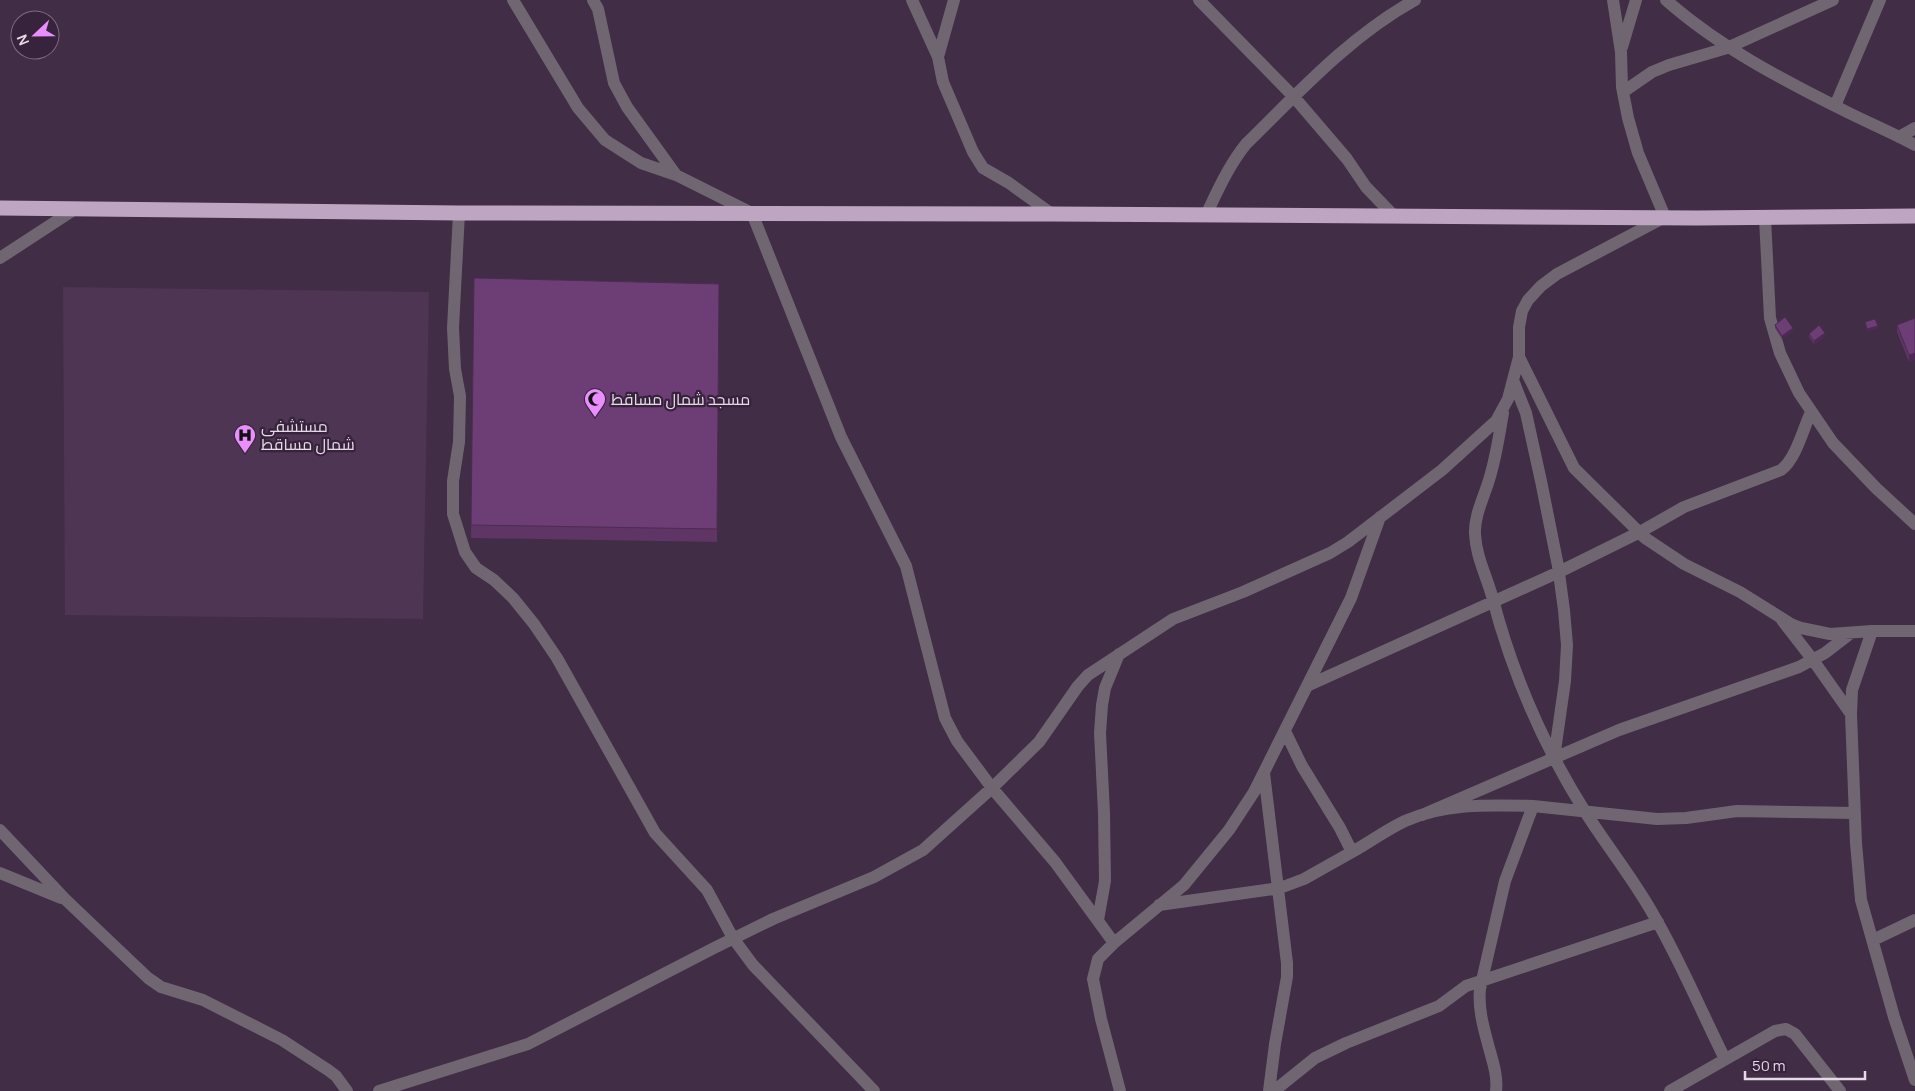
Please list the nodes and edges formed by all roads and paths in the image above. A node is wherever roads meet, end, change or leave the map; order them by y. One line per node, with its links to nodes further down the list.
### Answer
1 (513, 0): 21 (street)
2 (593, 0): 21 (street)
3 (912, 0): 14 (street)
4 (954, 0): 14 (street)
5 (1199, 0): 16 (street)
6 (1415, 0): 16 (street)
7 (1613, 0): 13 (street)
8 (1636, 0): 13 (street)
9 (1666, 0): 12 (street)
10 (1833, 0): 12 (street)
11 (1880, 0): 17 (street)
12 (1727, 48): 15 (street); 17 (street)
13 (1621, 52): 15 (street)
14 (938, 57): 26 (street)
15 (1623, 92): 30 (street)
16 (1294, 97): 27 (street); 28 (street)
17 (1835, 106): 19 (street)
18 (1915, 128): 19 (street)
19 (1899, 137): 20 (street)
20 (1915, 145)
21 (676, 176): 25 (street)
22 (0, 208): 23 (highway)
23 (75, 209): 24 (highway); 32 (street)
24 (459, 213): 25 (highway); 67 (street)
25 (752, 213): 26 (highway); 53 (street)
26 (1052, 214): 27 (highway)
27 (1206, 215): 28 (highway)
28 (1394, 216): 30 (highway)
29 (1915, 216): 31 (highway)
30 (1665, 217): 31 (highway); 33 (street)
31 (1766, 218): 36 (street)
32 (0, 258)
33 (1519, 357): 34 (street); 39 (street)
34 (1513, 380): 35 (street); 40 (street)
35 (1503, 411): 37 (street); 41 (street)
36 (1812, 412): 38 (street); 39 (street)
37 (1380, 517): 46 (street); 48 (street)
38 (1915, 524)
39 (1640, 532): 40 (street); 42 (street)
40 (1559, 572): 41 (street); 51 (street)
41 (1493, 602): 48 (street); 51 (street)
42 (1778, 616): 45 (street); 47 (street)
43 (1872, 631): 44 (street); 45 (street); 49 (street)
44 (1915, 631)
45 (1852, 633): 47 (street)
46 (1120, 654): 53 (street); 64 (street)
47 (1813, 660): 49 (street); 51 (street)
48 (1308, 685): 50 (street)
49 (1851, 714): 56 (street)
50 (1285, 731): 52 (street); 59 (street)
51 (1554, 758): 55 (street); 57 (street)
52 (1264, 774): 61 (street); 63 (street)
53 (992, 788): 64 (street); 67 (street)
54 (1533, 806): 55 (street); 57 (street); 70 (street)
55 (1584, 811): 56 (street); 66 (street)
56 (1855, 813): 68 (street)
57 (1422, 815): 59 (street)
58 (0, 830): 62 (street)
59 (1352, 852): 61 (street)
60 (0, 873): 62 (street)
61 (1277, 889): 63 (street); 77 (street)
62 (66, 900): 73 (street)
63 (1159, 906): 69 (street)
64 (1098, 920): 69 (street)
65 (1915, 920): 68 (street)
66 (1658, 922): 70 (street); 71 (street)
67 (733, 938): 74 (street); 75 (street)
68 (1874, 940): 72 (street)
69 (1114, 943): 76 (street)
70 (1481, 981): 78 (street); 79 (street)
71 (1725, 1059): 80 (street); 81 (street)
72 (1915, 1080)
73 (347, 1091)
74 (379, 1091)
75 (874, 1091)
76 (1120, 1091)
77 (1269, 1091)
78 (1274, 1091)
79 (1496, 1091)
80 (1670, 1091)
81 (1840, 1091)

